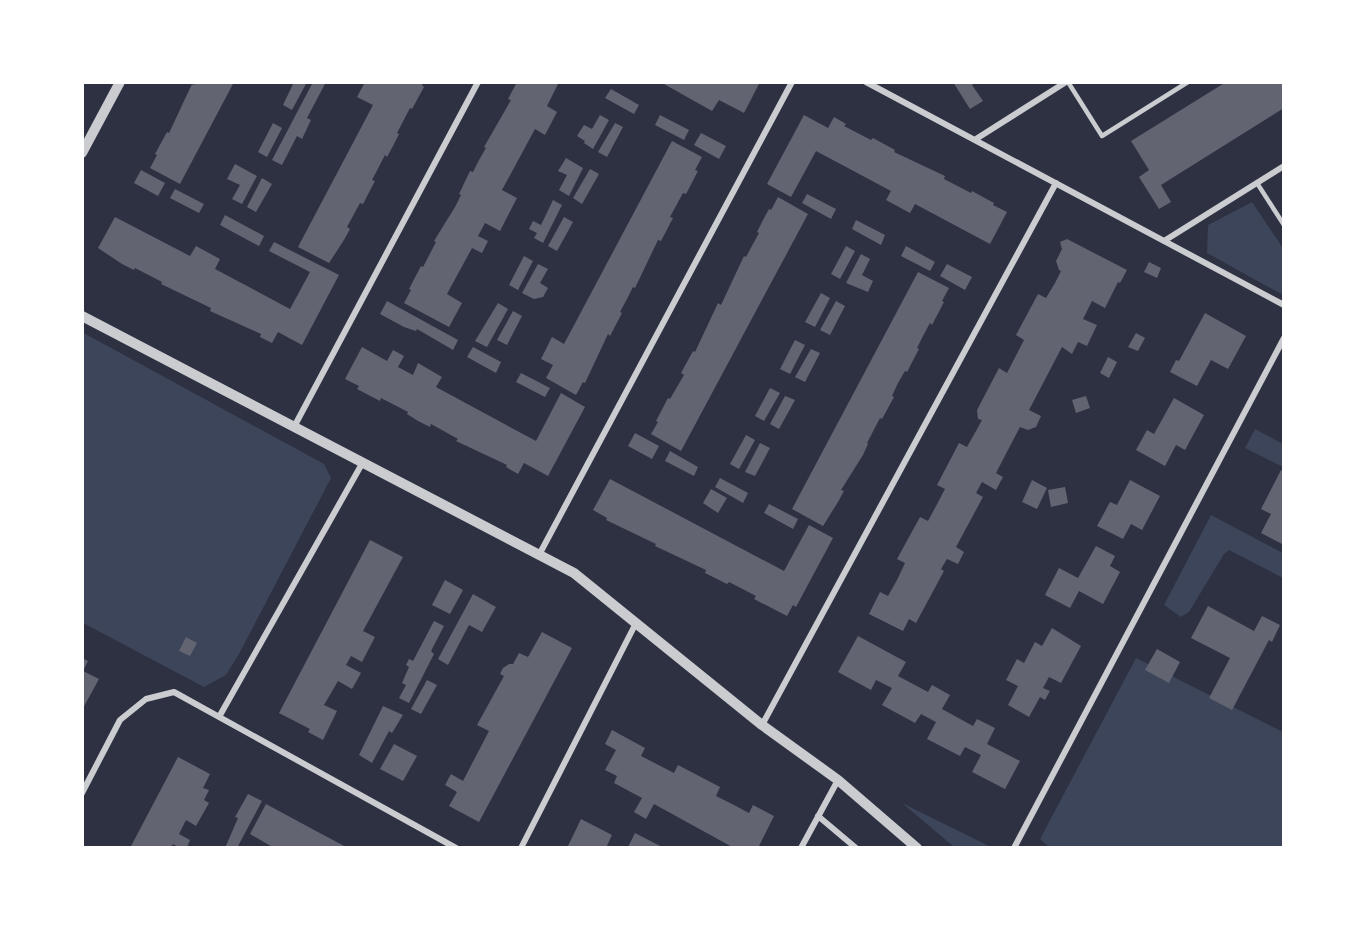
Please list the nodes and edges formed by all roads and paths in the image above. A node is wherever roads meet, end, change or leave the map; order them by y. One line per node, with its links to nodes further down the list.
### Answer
1 (120, 82): 8 (street)
2 (478, 82): 17 (street)
3 (792, 82): 19 (street)
4 (866, 82): 7 (street)
5 (1067, 82): 6 (lane); 7 (street)
6 (1188, 82)
7 (975, 139): 10 (street)
8 (82, 153)
9 (1284, 166): 11 (street)
10 (1056, 183): 13 (street); 22 (street)
11 (1257, 183): 12 (lane); 13 (street)
12 (1284, 225)
13 (1164, 241): 14 (street)
14 (1284, 305)
15 (82, 316): 17 (street)
16 (1284, 338): 31 (street)
17 (294, 427): 18 (street)
18 (363, 462): 19 (street); 21 (street)
19 (539, 555): 20 (street)
20 (636, 623): 22 (street); 27 (street)
21 (219, 717): 24 (street); 26 (street)
22 (762, 725): 23 (street)
23 (838, 780): 25 (street); 30 (street)
24 (82, 793)
25 (818, 816): 28 (street); 29 (street)
26 (456, 848)
27 (521, 848)
28 (801, 848)
29 (856, 848)
30 (917, 848)
31 (1014, 848)

